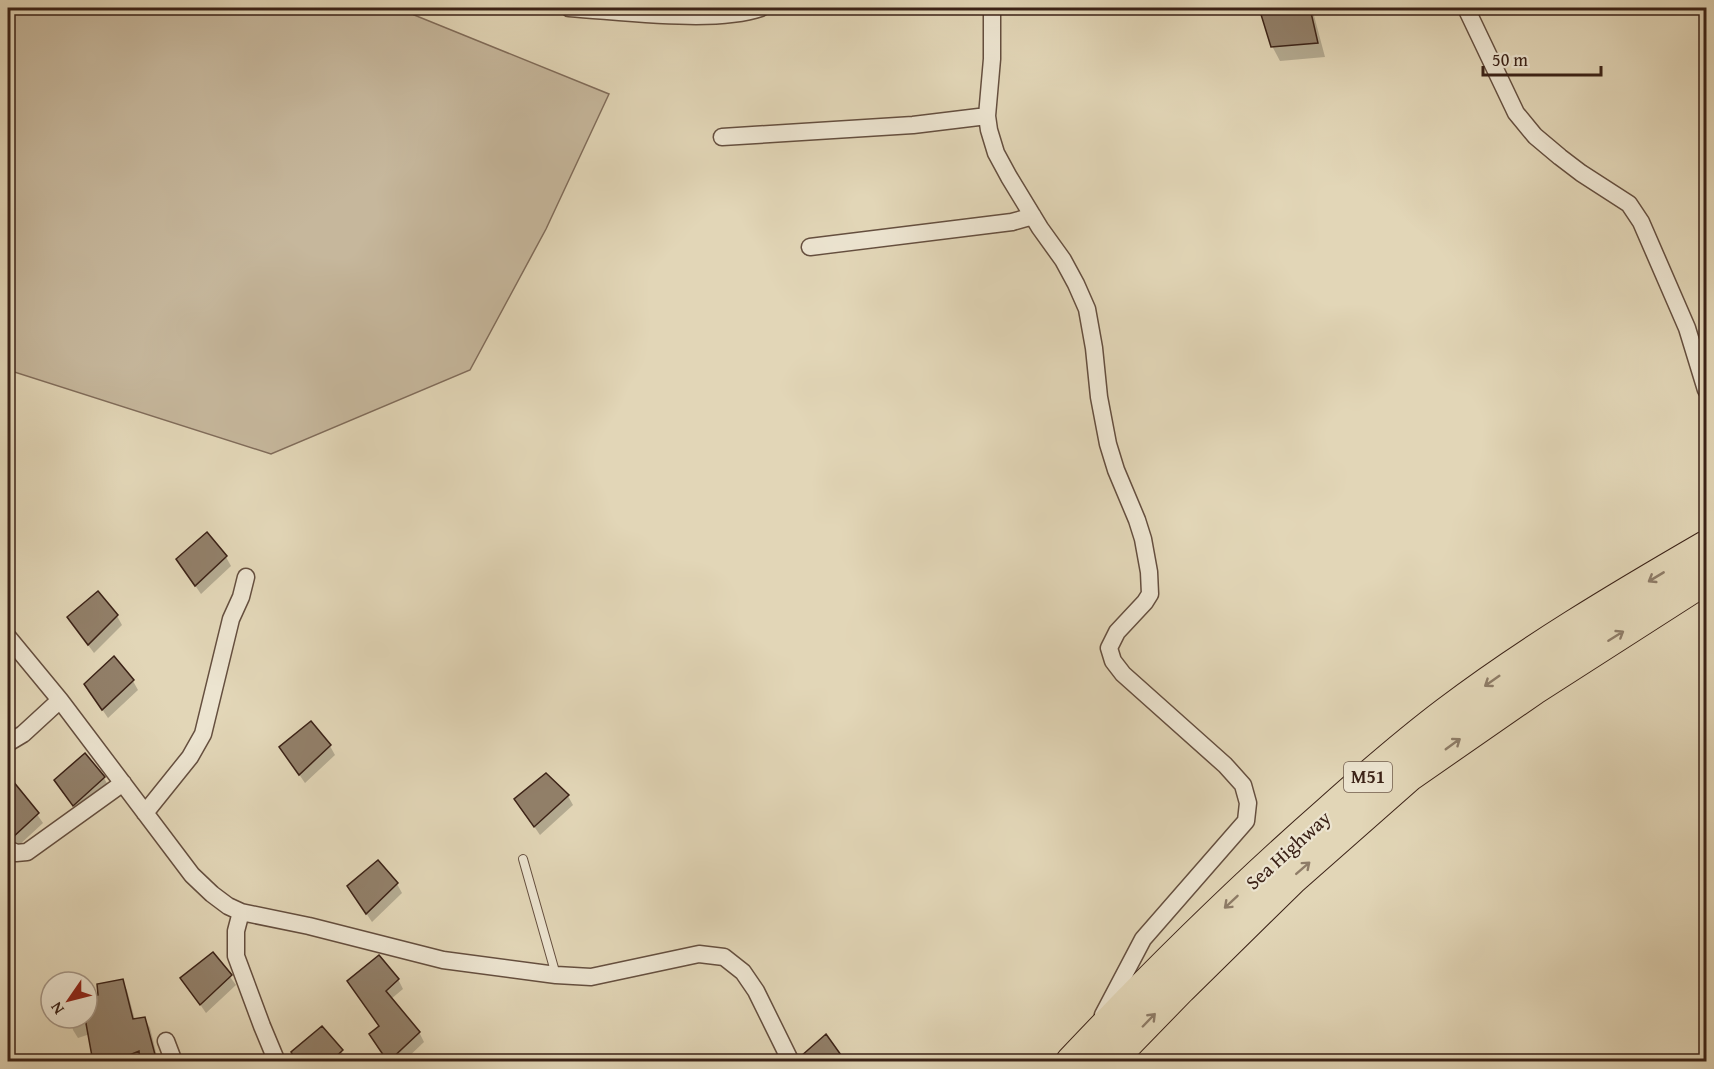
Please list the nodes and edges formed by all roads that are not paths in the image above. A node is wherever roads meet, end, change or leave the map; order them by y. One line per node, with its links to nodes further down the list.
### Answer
1 (569, 8): 2 (street)
2 (761, 8)
3 (992, 8): 5 (street)
4 (1466, 8): 9 (street)
5 (987, 116): 6 (street); 7 (street)
6 (722, 137)
7 (1033, 216): 8 (street); 23 (street)
8 (810, 247)
9 (1707, 390)
10 (1707, 547): 23 (highway, Sea Highway / M51, one-way to 23)
11 (246, 577): 17 (street)
12 (1707, 578): 23 (highway, Sea Highway / M51, one-way to 12)
13 (8, 637): 14 (street)
14 (60, 700): 15 (street); 16 (street)
15 (8, 743)
16 (123, 783): 17 (street); 18 (street)
17 (145, 813): 20 (street)
18 (8, 849)
19 (524, 858): 21 (lane)
20 (241, 912): 21 (street); 25 (street)
21 (556, 975): 26 (street)
22 (166, 1041): 24 (street)
23 (1089, 1056)
24 (174, 1062)
25 (277, 1062)
26 (791, 1062)

